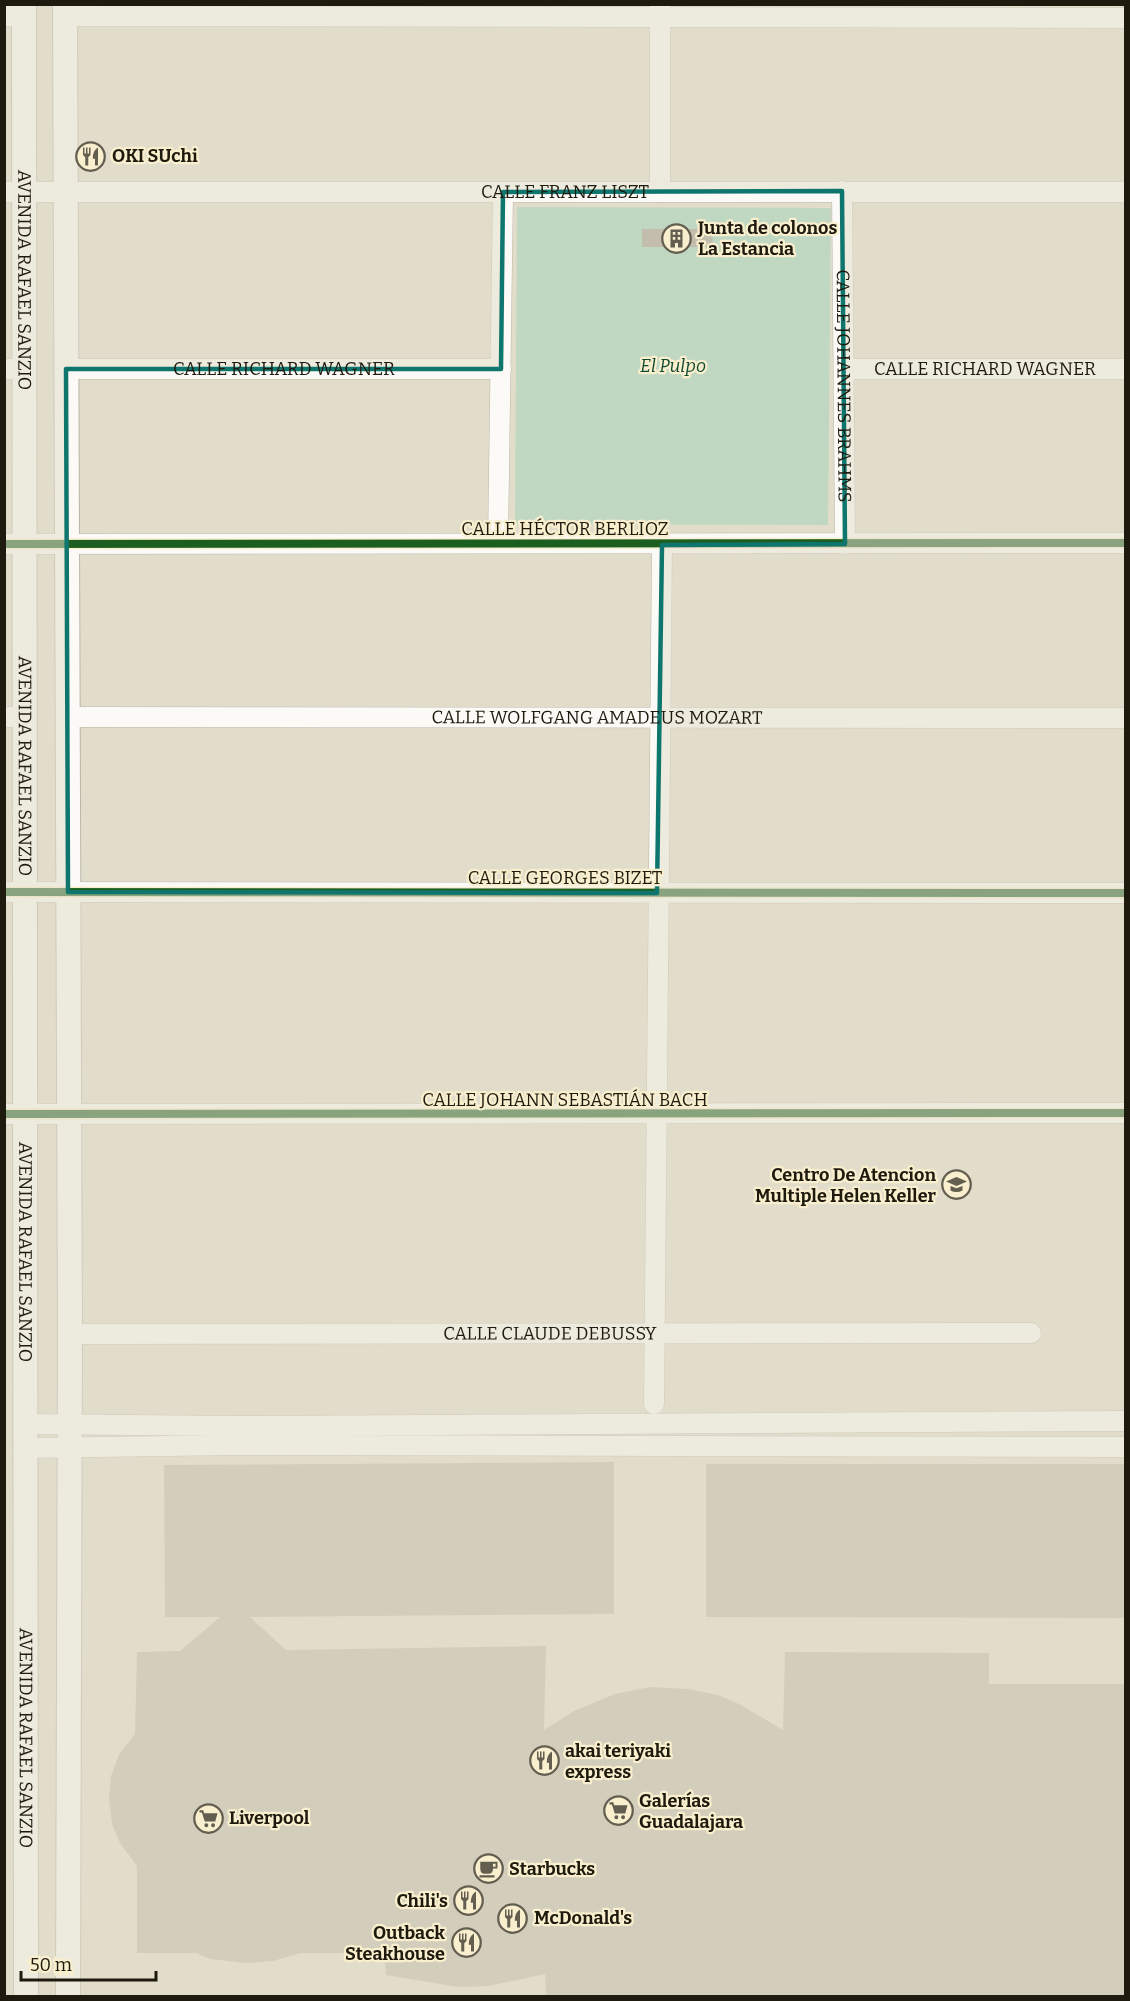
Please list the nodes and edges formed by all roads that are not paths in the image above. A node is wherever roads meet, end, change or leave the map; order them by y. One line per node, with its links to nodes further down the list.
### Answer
1 (65, 10): 2 (street); 6 (main road)
2 (660, 10): 4 (street); 8 (street)
3 (18, 12): 5 (main road, AVENIDA RAFAEL SANZIO)
4 (1125, 18)
5 (14, 192): 6 (street, CALLE FRANZ LISZT); 11 (main road, AVENIDA RAFAEL SANZIO)
6 (65, 192): 7 (street, CALLE FRANZ LISZT); 12 (main road)
7 (503, 192): 8 (street, CALLE FRANZ LISZT); 13 (street)
8 (660, 192): 9 (street, CALLE FRANZ LISZT)
9 (842, 192): 10 (street, CALLE FRANZ LISZT); 14 (street, CALLE JOHANNES BRAHMS)
10 (1125, 192)
11 (14, 369): 18 (main road, AVENIDA RAFAEL SANZIO)
12 (66, 369): 13 (street, CALLE RICHARD WAGNER); 19 (main road)
13 (501, 369): 16 (street)
14 (844, 369): 15 (street, CALLE RICHARD WAGNER); 20 (street, CALLE JOHANNES BRAHMS)
15 (1125, 369)
16 (498, 543): 19 (street, CALLE HÉCTOR BERLIOZ); 21 (street, CALLE HÉCTOR BERLIOZ)
17 (1125, 543): 20 (street, CALLE HÉCTOR BERLIOZ)
18 (14, 544): 19 (street, CALLE HÉCTOR BERLIOZ); 22 (main road, AVENIDA RAFAEL SANZIO)
19 (66, 544): 23 (main road)
20 (845, 544): 21 (street, CALLE HÉCTOR BERLIOZ)
21 (662, 545): 24 (street)
22 (14, 717): 26 (main road, AVENIDA RAFAEL SANZIO)
23 (67, 717): 24 (street, CALLE WOLFGANG AMADEUS MOZART); 27 (main road)
24 (660, 718): 25 (street, CALLE WOLFGANG AMADEUS MOZART); 28 (street)
25 (1125, 718)
26 (15, 892): 27 (street, CALLE GEORGES BIZET); 31 (main road, AVENIDA RAFAEL SANZIO)
27 (68, 892): 28 (street, CALLE GEORGES BIZET); 32 (main road)
28 (657, 893): 29 (street, CALLE GEORGES BIZET); 33 (street)
29 (1125, 893)
30 (1125, 1113): 33 (street, CALLE JOHANN SEBASTIÁN BACH)
31 (15, 1114): 32 (street, CALLE JOHANN SEBASTIÁN BACH); 40 (main road, AVENIDA RAFAEL SANZIO)
32 (69, 1114): 33 (street, CALLE JOHANN SEBASTIÁN BACH); 35 (main road)
33 (655, 1115): 36 (street)
34 (1030, 1333): 36 (street, CALLE CLAUDE DEBUSSY)
35 (70, 1334): 36 (street, CALLE CLAUDE DEBUSSY); 39 (main road)
36 (654, 1334): 37 (street)
37 (654, 1404)
38 (1125, 1421): 41 (street)
39 (70, 1423): 40 (street); 41 (street); 45 (main road)
40 (25, 1424): 44 (main road, AVENIDA RAFAEL SANZIO)
41 (189, 1425): 42 (street)
42 (188, 1446): 43 (street); 45 (street)
43 (1125, 1447)
44 (25, 1448): 45 (street); 46 (main road, AVENIDA RAFAEL SANZIO)
45 (70, 1448): 47 (main road)
46 (26, 1996)
47 (68, 1996)

